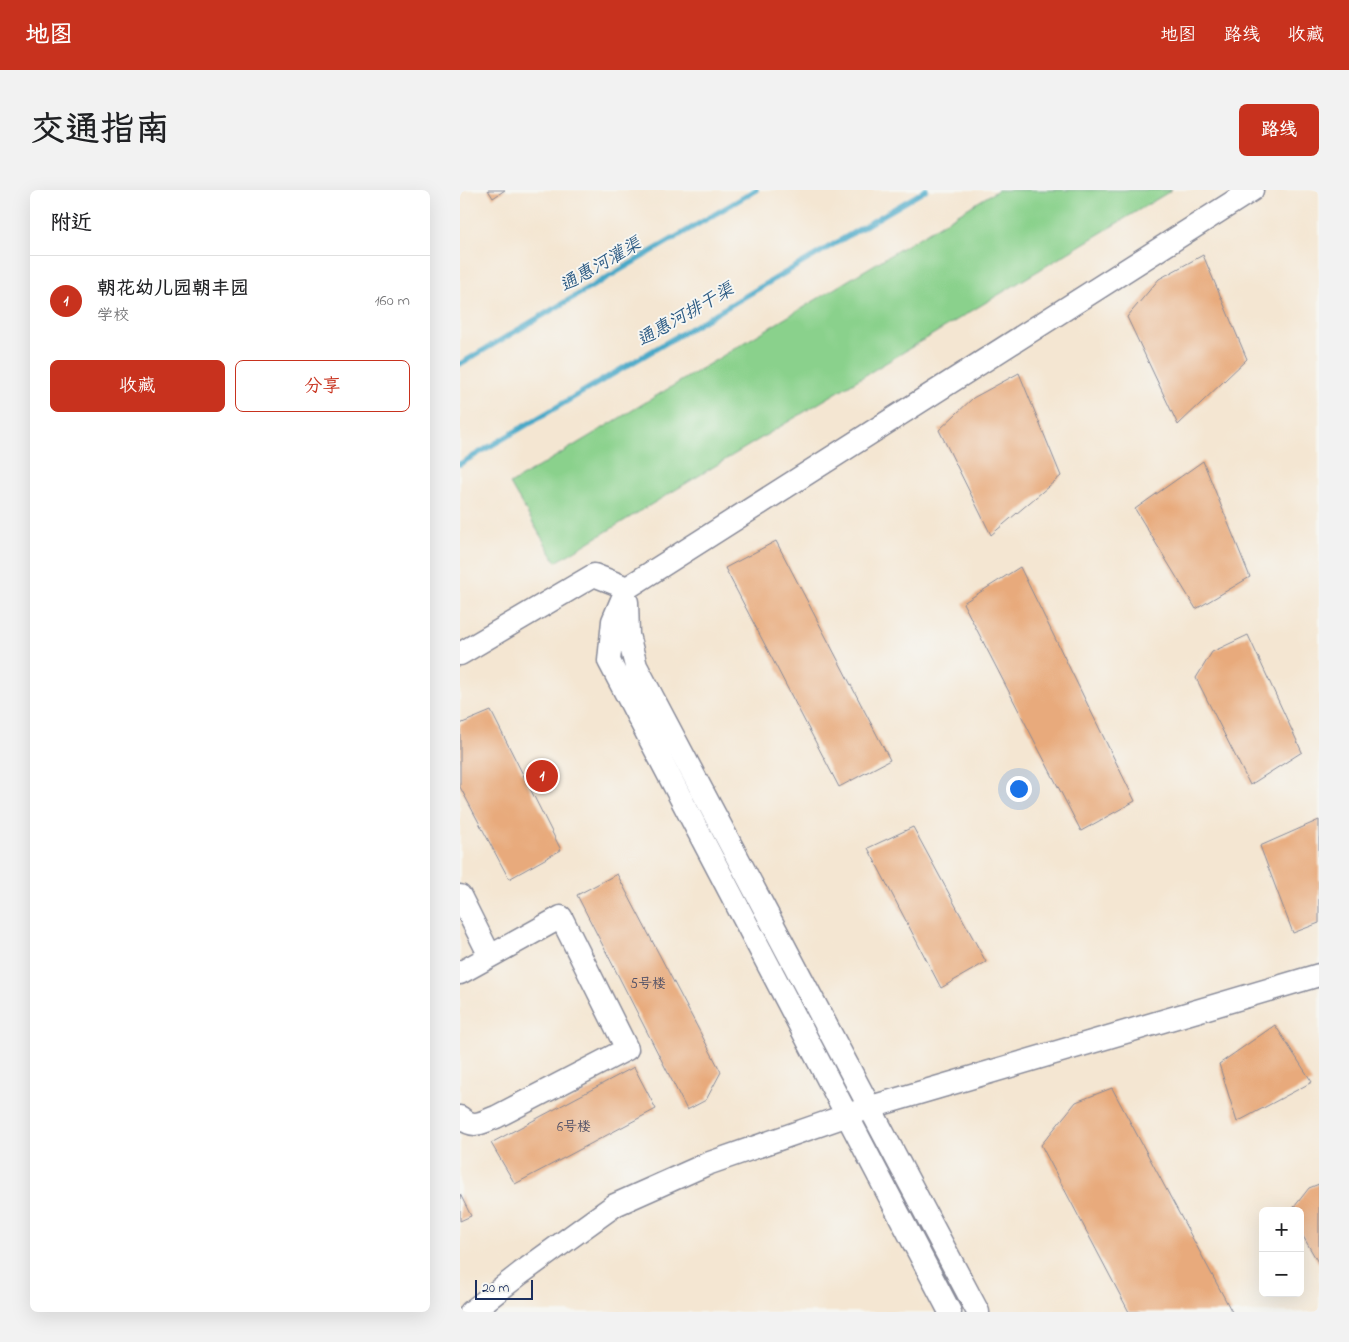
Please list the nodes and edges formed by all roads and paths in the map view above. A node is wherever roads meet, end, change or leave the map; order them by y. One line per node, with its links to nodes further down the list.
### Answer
1 (1252, 190): 2 (street)
2 (627, 588): 3 (street); 8 (street); 9 (street)
3 (460, 654)
4 (460, 896): 5 (street)
5 (490, 956): 6 (street); 10 (street)
6 (460, 974)
7 (1319, 975): 8 (street)
8 (871, 1107): 9 (street); 13 (street)
9 (848, 1115): 11 (street); 12 (street)
10 (460, 1117)
11 (471, 1312)
12 (950, 1312)
13 (978, 1312)

